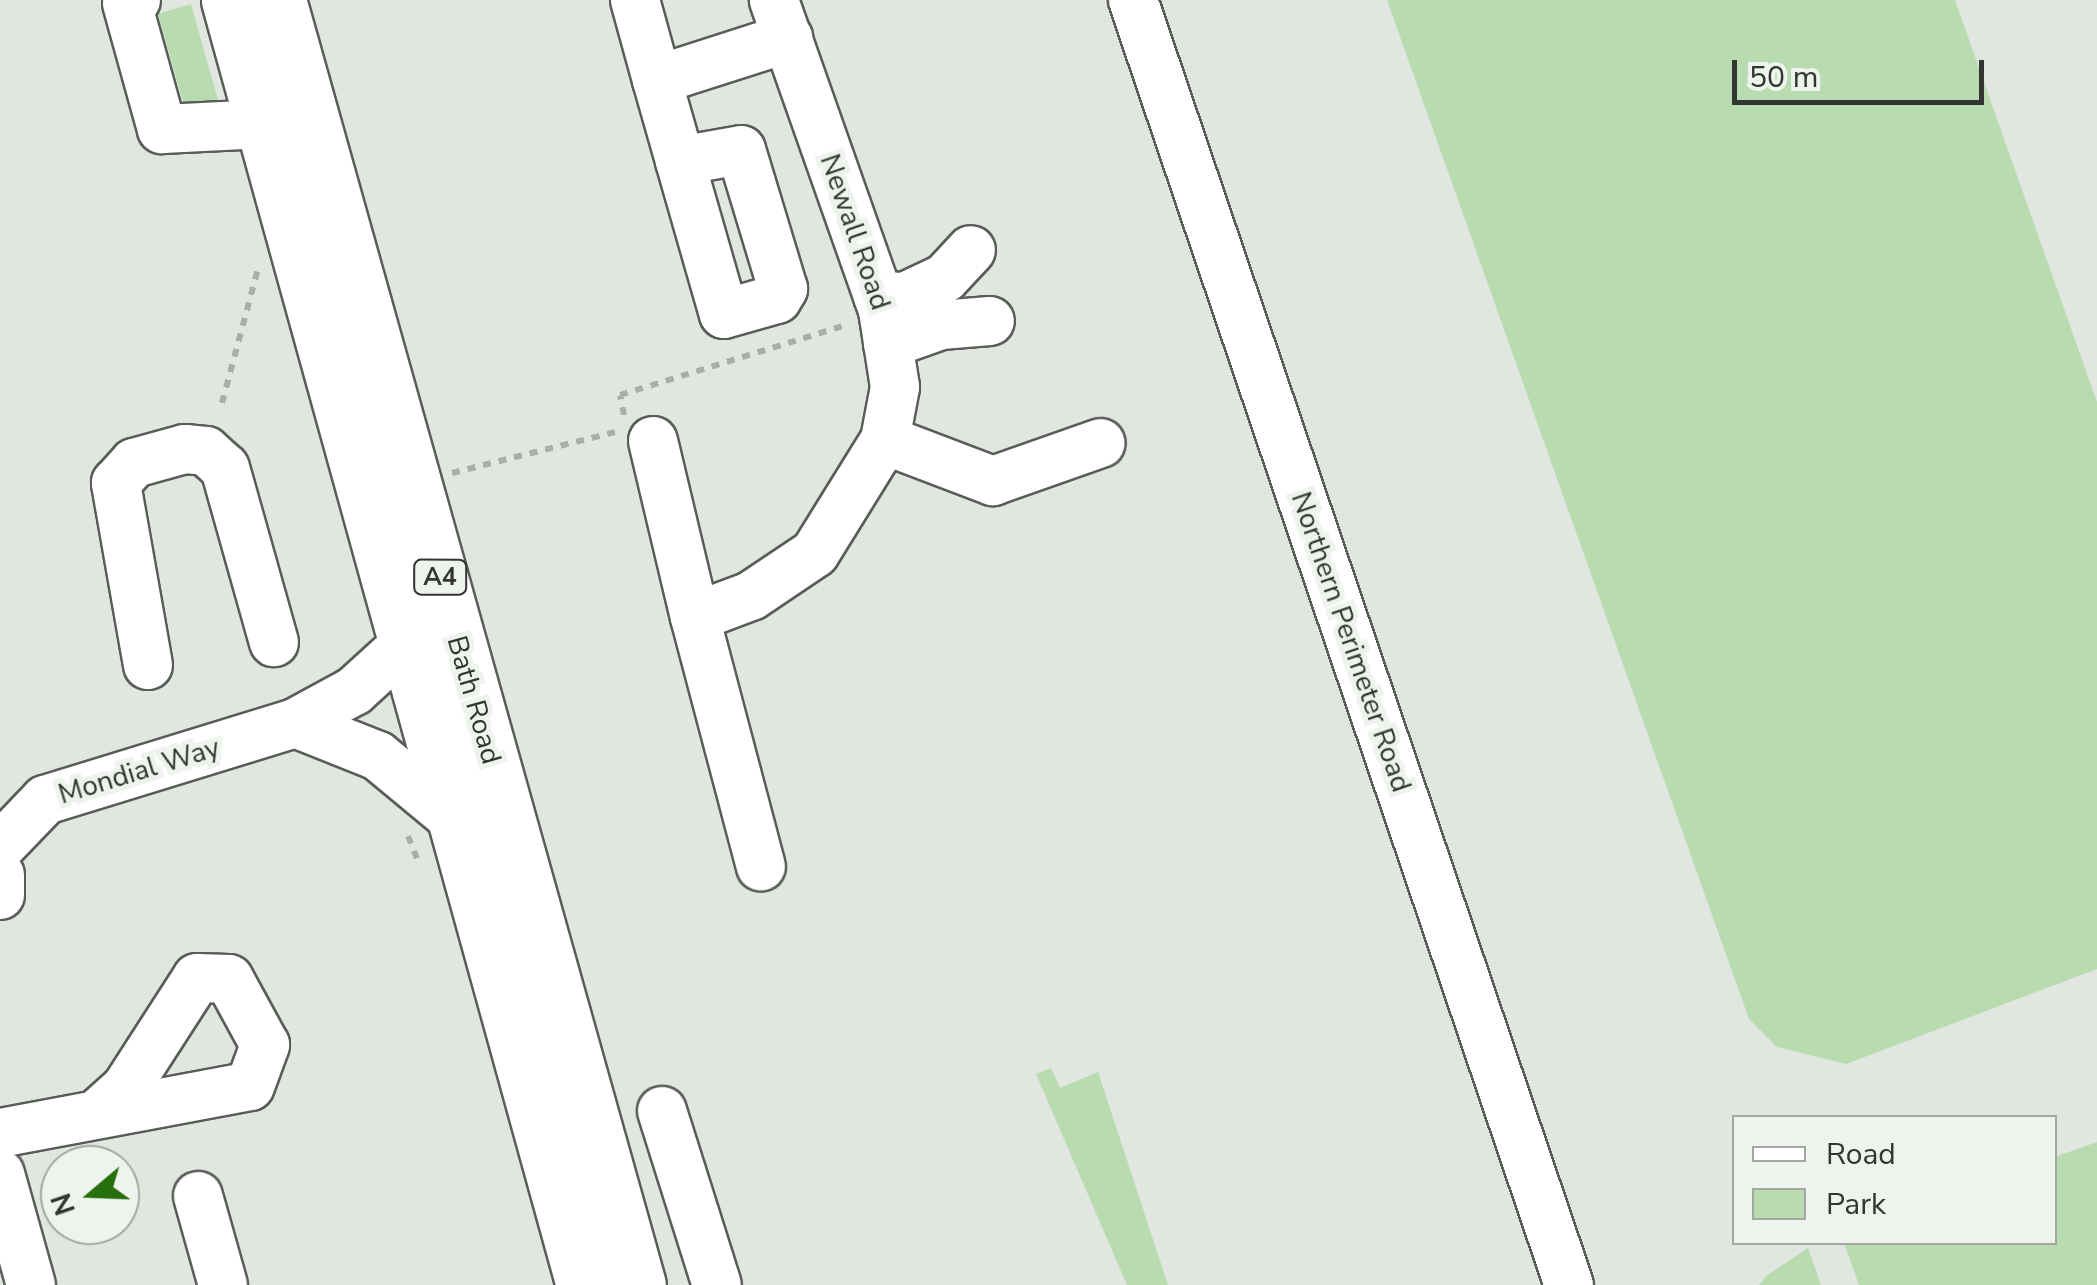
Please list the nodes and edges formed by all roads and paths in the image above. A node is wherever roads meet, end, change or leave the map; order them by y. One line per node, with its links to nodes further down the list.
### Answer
1 (136, 0): 8 (street)
2 (229, 0): 8 (highway, Bath Road / A4)
3 (278, 0): 38 (highway, Bath Road / A4)
4 (1133, 0): 40 (street, Northern Perimeter Road)
5 (640, 2): 7 (street)
6 (781, 19): 7 (street); 12 (street, Newall Road)
7 (656, 80): 9 (street)
8 (264, 124): 21 (highway, Bath Road / A4)
9 (680, 161): 9 (street)
10 (971, 250): 12 (street)
11 (262, 253): 14 (path)
12 (883, 317): 13 (street); 17 (street, Newall Road); 18 (path)
13 (990, 321)
14 (222, 404)
15 (653, 441): 20 (street)
16 (1101, 443): 17 (street)
17 (879, 453): 19 (street); 20 (street, Newall Road)
18 (441, 476)
19 (986, 512)
20 (695, 618): 27 (street)
21 (410, 640): 24 (street, Mondial Way); 25 (highway, Bath Road / A4)
22 (274, 642): 23 (street)
23 (148, 665)
24 (295, 723): 25 (street); 26 (street, Mondial Way)
25 (460, 824): 37 (highway, Bath Road / A4)
26 (0, 847)
27 (761, 866)
28 (0, 874): 29 (street)
29 (0, 895)
30 (662, 1111): 39 (street)
31 (99, 1112): 32 (street)
32 (0, 1134)
33 (0, 1174): 35 (street)
34 (198, 1196): 36 (street)
35 (32, 1285)
36 (223, 1285)
37 (584, 1285)
38 (638, 1285)
39 (717, 1285)
40 (1569, 1285)

